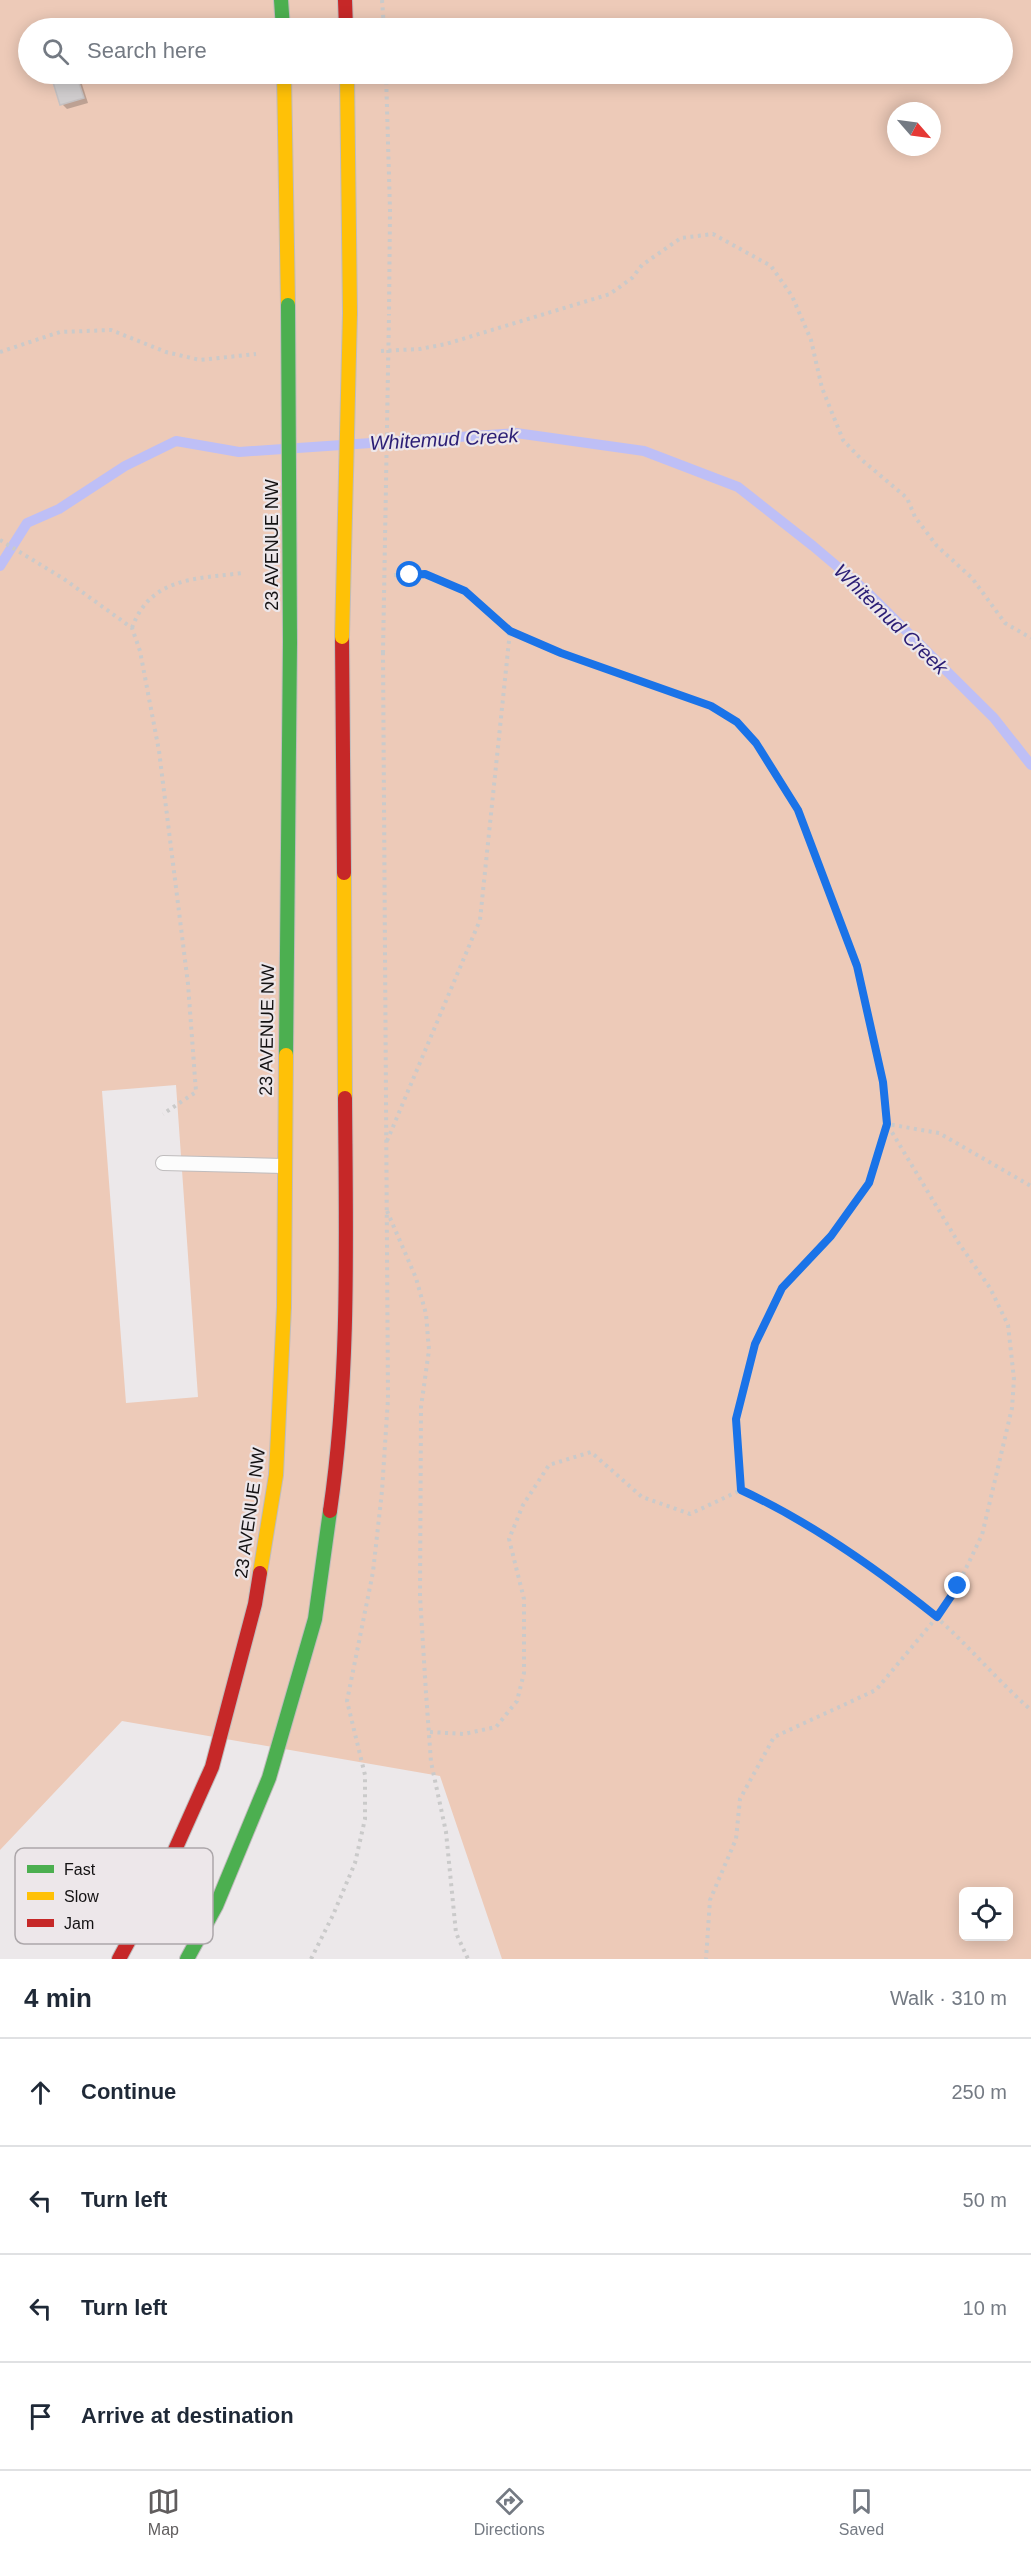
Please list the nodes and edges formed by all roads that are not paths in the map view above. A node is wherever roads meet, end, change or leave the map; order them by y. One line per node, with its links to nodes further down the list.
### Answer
1 (281, 0): 3 (main road)
2 (345, 0): 4 (main road)
3 (282, 18)
4 (346, 18)
5 (285, 84): 8 (main road, 23 AVENUE NW, bridge)
6 (347, 84): 10 (main road, bridge)
7 (164, 1163): 8 (lane)
8 (283, 1166): 9 (main road, 23 AVENUE NW)
9 (176, 1848)
10 (213, 1911)
11 (127, 1944): 13 (main road, 23 AVENUE NW)
12 (195, 1944): 14 (main road, bridge)
13 (119, 1959)
14 (187, 1959)

